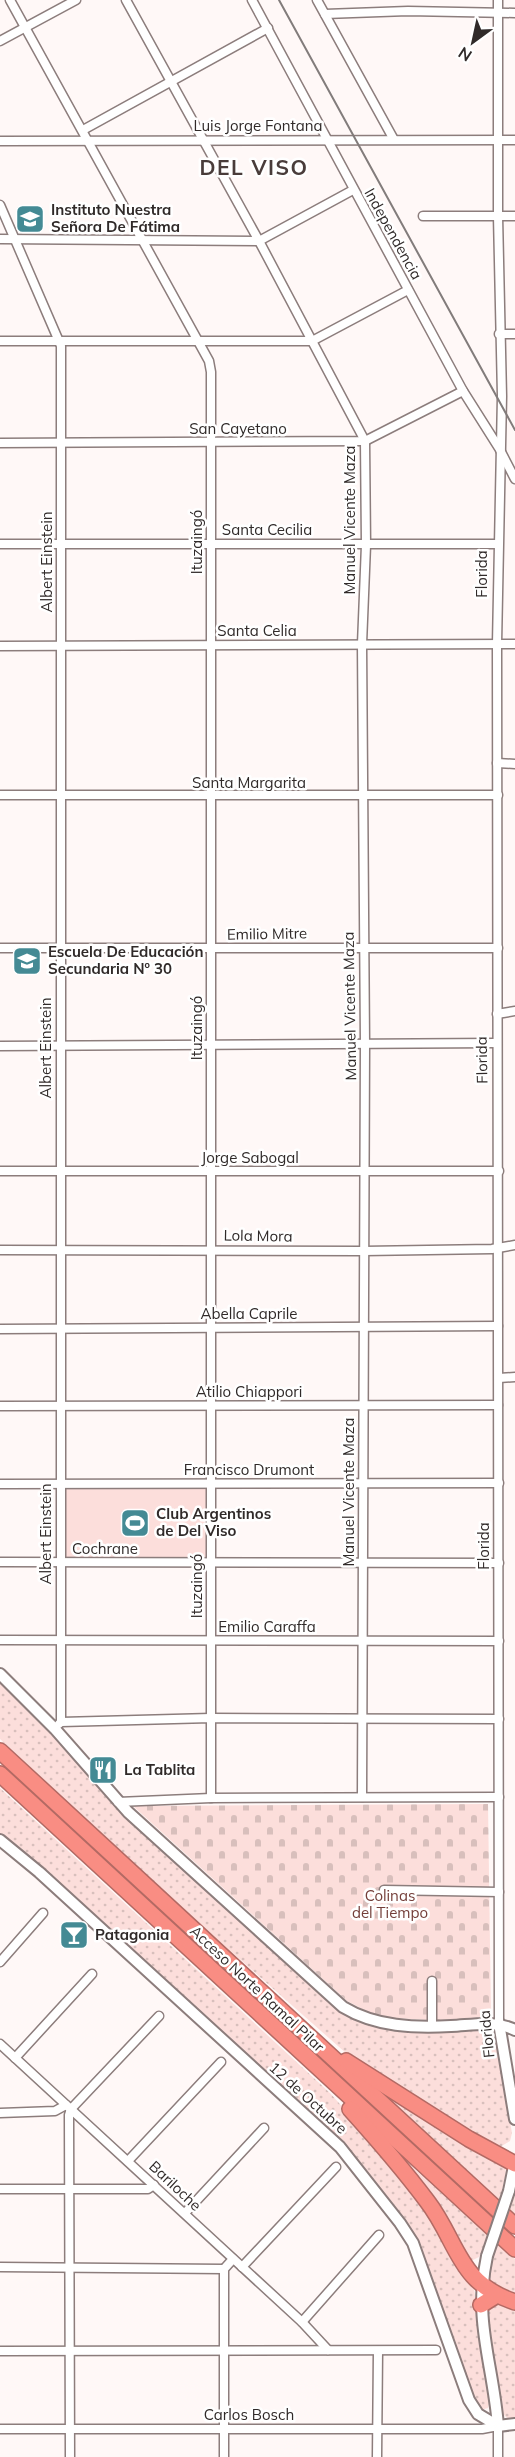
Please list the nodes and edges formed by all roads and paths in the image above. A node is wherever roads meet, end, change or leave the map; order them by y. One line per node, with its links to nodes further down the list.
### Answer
1 (10, 0): 12 (street, Ituzaingó)
2 (76, 0): 12 (street)
3 (126, 0): 15 (street, Manuel Vicente Maza)
4 (252, 0): 13 (street, Independencia)
5 (317, 0): 10 (street)
6 (408, 0): 8 (street)
7 (498, 0): 11 (street, Florida)
8 (408, 11): 10 (street); 11 (street)
9 (515, 13): 11 (street)
10 (325, 14): 17 (street)
11 (498, 14): 21 (street, Florida)
12 (25, 27): 14 (street); 16 (street, Ituzaingó)
13 (267, 28): 15 (street); 20 (street, Independencia)
14 (0, 41)
15 (171, 82): 16 (street); 18 (street, Manuel Vicente Maza)
16 (83, 130): 19 (street, Ituzaingó)
17 (393, 138): 20 (street, Luis Jorge Fontana); 21 (street, Luis Jorge Fontana)
18 (201, 139): 19 (street, Luis Jorge Fontana); 20 (street, Luis Jorge Fontana); 32 (street, Manuel Vicente Maza)
19 (87, 140): 23 (street, Luis Jorge Fontana); 31 (street, Ituzaingó)
20 (328, 140): 24 (street, Independencia)
21 (498, 140): 22 (street, Luis Jorge Fontana); 27 (street, Florida)
22 (515, 140)
23 (0, 141)
24 (353, 190): 32 (street); 33 (street, Independencia)
25 (0, 205): 30 (street, Albert Einstein)
26 (423, 216): 27 (street)
27 (498, 216): 28 (street); 34 (street, Florida)
28 (515, 216)
29 (0, 239): 30 (street)
30 (15, 239): 31 (street); 36 (street, Albert Einstein)
31 (142, 240): 32 (street); 39 (street, Ituzaingó)
32 (259, 241): 37 (street, Manuel Vicente Maza)
33 (408, 290): 37 (street); 40 (street, Independencia)
34 (499, 334): 35 (street); 45 (street, Florida)
35 (515, 334)
36 (60, 340): 38 (street); 39 (street); 42 (street, Albert Einstein)
37 (312, 340): 39 (street); 41 (street, Manuel Vicente Maza)
38 (0, 341)
39 (199, 341): 43 (street, Ituzaingó)
40 (463, 391): 41 (street, San Cayetano); 45 (street, Independencia)
41 (365, 441): 43 (street, San Cayetano); 50 (street, Manuel Vicente Maza)
42 (60, 442): 43 (street, San Cayetano); 44 (street, San Cayetano); 49 (street, Albert Einstein)
43 (210, 442): 47 (street, Ituzaingó)
44 (0, 443)
45 (499, 448): 46 (street, Independencia); 51 (street, Florida)
46 (515, 479)
47 (210, 543): 49 (street, Santa Cecilia); 50 (street, Santa Cecilia); 55 (street, Ituzaingó)
48 (0, 544): 49 (street, Santa Cecilia)
49 (60, 544): 57 (street, Albert Einstein)
50 (366, 544): 51 (street, Santa Cecilia); 52 (street, Manuel Vicente Maza)
51 (497, 544): 53 (street, Florida)
52 (362, 644): 53 (street, Santa Celia); 55 (street, Santa Celia); 64 (street, Manuel Vicente Maza)
53 (497, 644): 54 (street, Santa Celia); 58 (street, Florida)
54 (515, 644)
55 (210, 645): 57 (street, Santa Celia); 63 (street, Ituzaingó)
56 (0, 646): 57 (street, Santa Celia)
57 (60, 646): 60 (street, Albert Einstein)
58 (497, 763): 59 (street); 62 (street, Florida)
59 (515, 764)
60 (60, 794): 61 (street, Santa Margarita); 63 (street, Santa Margarita); 66 (street, Albert Einstein)
61 (0, 795)
62 (498, 795): 64 (street, Santa Margarita); 69 (street, Florida)
63 (210, 796): 64 (street, Santa Margarita); 68 (street, Ituzaingó)
64 (364, 797): 65 (street, Manuel Vicente Maza)
65 (363, 946): 68 (street, Emilio Mitre); 69 (street, Emilio Mitre); 74 (street, Manuel Vicente Maza)
66 (60, 947): 67 (street, Emilio Mitre); 68 (street, Emilio Mitre); 73 (street, Albert Einstein)
67 (0, 948)
68 (211, 948): 76 (street, Ituzaingó)
69 (498, 948): 71 (street, Florida)
70 (515, 1011): 71 (street)
71 (497, 1014): 72 (street, Florida)
72 (497, 1043): 74 (street); 78 (street, Florida)
73 (60, 1045): 75 (street); 76 (street); 79 (street, Albert Einstein)
74 (365, 1045): 76 (street); 81 (street, Manuel Vicente Maza)
75 (0, 1046)
76 (211, 1046): 80 (street, Ituzaingó)
77 (0, 1171): 79 (street, Jorge Sabogal)
78 (499, 1171): 81 (street, Jorge Sabogal); 83 (street, Florida)
79 (60, 1172): 80 (street, Jorge Sabogal); 86 (street, Albert Einstein)
80 (211, 1172): 81 (street, Jorge Sabogal); 84 (street, Ituzaingó)
81 (364, 1172): 87 (street, Manuel Vicente Maza)
82 (515, 1245): 83 (street, Lola Mora)
83 (499, 1246): 87 (street, Lola Mora); 89 (street, Florida)
84 (211, 1249): 86 (street, Lola Mora); 87 (street, Lola Mora); 90 (street, Ituzaingó)
85 (0, 1250): 86 (street, Lola Mora)
86 (60, 1250): 92 (street, Albert Einstein)
87 (364, 1251): 88 (street, Manuel Vicente Maza)
88 (364, 1326): 89 (street, Abella Caprile); 90 (street, Abella Caprile); 96 (street, Manuel Vicente Maza)
89 (498, 1326): 94 (street, Florida)
90 (211, 1328): 92 (street, Abella Caprile); 95 (street, Ituzaingó)
91 (0, 1329): 92 (street, Abella Caprile)
92 (60, 1329): 99 (street, Albert Einstein)
93 (515, 1377): 94 (street)
94 (498, 1378): 97 (street, Florida)
95 (211, 1405): 96 (street, Atilio Chiappori); 99 (street, Atilio Chiappori); 100 (street, Ituzaingó)
96 (363, 1405): 97 (street, Atilio Chiappori); 101 (street, Manuel Vicente Maza)
97 (498, 1405): 102 (street, Florida)
98 (0, 1406): 99 (street, Atilio Chiappori)
99 (60, 1406): 104 (street, Albert Einstein)
100 (211, 1483): 101 (street, Francisco Drumont); 104 (street, Francisco Drumont); 107 (street, Ituzaingó)
101 (363, 1483): 102 (street, Francisco Drumont); 108 (street, Manuel Vicente Maza)
102 (498, 1483): 109 (street, Florida)
103 (0, 1484): 104 (street, Francisco Drumont)
104 (60, 1484): 106 (street, Albert Einstein)
105 (0, 1562): 106 (street, Cochrane)
106 (60, 1562): 107 (street, Cochrane); 111 (street, Albert Einstein)
107 (211, 1562): 108 (street, Cochrane); 112 (street, Ituzaingó)
108 (363, 1563): 109 (street, Cochrane); 113 (street, Manuel Vicente Maza)
109 (499, 1563): 114 (street, Florida)
110 (0, 1640): 111 (street, Emilio Caraffa)
111 (60, 1640): 112 (street, Emilio Caraffa); 119 (street, Albert Einstein)
112 (211, 1641): 113 (street, Emilio Caraffa); 116 (street, Ituzaingó)
113 (362, 1641): 114 (street, Emilio Caraffa); 117 (street, Manuel Vicente Maza)
114 (499, 1641): 118 (street, Florida)
115 (0, 1674): 119 (street)
116 (211, 1718): 117 (street); 119 (street); 124 (street, Ituzaingó)
117 (362, 1719): 118 (street); 122 (street, Manuel Vicente Maza)
118 (499, 1719): 123 (street, Florida)
119 (58, 1725): 125 (street)
120 (0, 1750): 137 (highway, Acceso Norte Ramal Pilar)
121 (0, 1774): 139 (highway, Acceso Norte Ramal Pilar)
122 (362, 1797): 123 (street); 124 (street)
123 (499, 1797): 128 (street, Florida)
124 (211, 1798): 125 (street)
125 (118, 1802): 135 (street)
126 (0, 1840): 173 (street, 12 de Octubre)
127 (384, 1890): 128 (street)
128 (499, 1892): 134 (street, Florida)
129 (43, 1914): 130 (street)
130 (0, 1962)
131 (92, 1974): 140 (street)
132 (432, 1981): 135 (street)
133 (159, 2016): 142 (street)
134 (499, 2024): 135 (street); 136 (street); 144 (street, Florida)
135 (432, 2026)
136 (515, 2030)
137 (312, 2039): 147 (highway); 153 (highway, Acceso Norte Ramal Pilar)
138 (0, 2044): 140 (street, Bariloche)
139 (301, 2052): 155 (highway, Acceso Norte Ramal Pilar); 161 (highway)
140 (15, 2058): 142 (street, Bariloche)
141 (220, 2062): 146 (street)
142 (68, 2107): 143 (street); 146 (street, Bariloche); 151 (street)
143 (0, 2113)
144 (515, 2119)
145 (264, 2128): 152 (street)
146 (128, 2161): 149 (street, Bariloche)
147 (515, 2163): 161 (street, bridge)
148 (336, 2167): 157 (street)
149 (154, 2185): 151 (street); 152 (street, Bariloche)
150 (0, 2189): 151 (street)
151 (71, 2189): 159 (street)
152 (185, 2214): 156 (street, Bariloche)
153 (515, 2226)
154 (379, 2235): 165 (street)
155 (515, 2249)
156 (233, 2259): 157 (street, Bariloche); 160 (street)
157 (242, 2267): 165 (street, Bariloche)
158 (0, 2268): 159 (street)
159 (70, 2268): 160 (street); 170 (street)
160 (224, 2269): 166 (street)
161 (482, 2283): 162 (highway); 164 (street)
162 (497, 2295): 163 (highway); 164 (highway)
163 (515, 2302)
164 (481, 2305): 173 (street)
165 (302, 2322): 167 (street, Bariloche)
166 (224, 2350): 167 (street); 170 (street); 177 (street)
167 (328, 2350): 171 (street)
168 (436, 2350): 171 (street)
169 (0, 2351): 170 (street)
170 (70, 2351): 176 (street)
171 (378, 2351): 174 (street)
172 (515, 2424): 173 (street)
173 (498, 2426): 174 (street, Carlos Bosch); 181 (street)
174 (377, 2428): 177 (street, Carlos Bosch); 180 (street)
175 (0, 2429): 176 (street, Carlos Bosch)
176 (70, 2429): 177 (street, Carlos Bosch); 178 (street)
177 (224, 2429): 179 (street)
178 (70, 2457)
179 (224, 2457)
180 (377, 2457)
181 (498, 2457)

